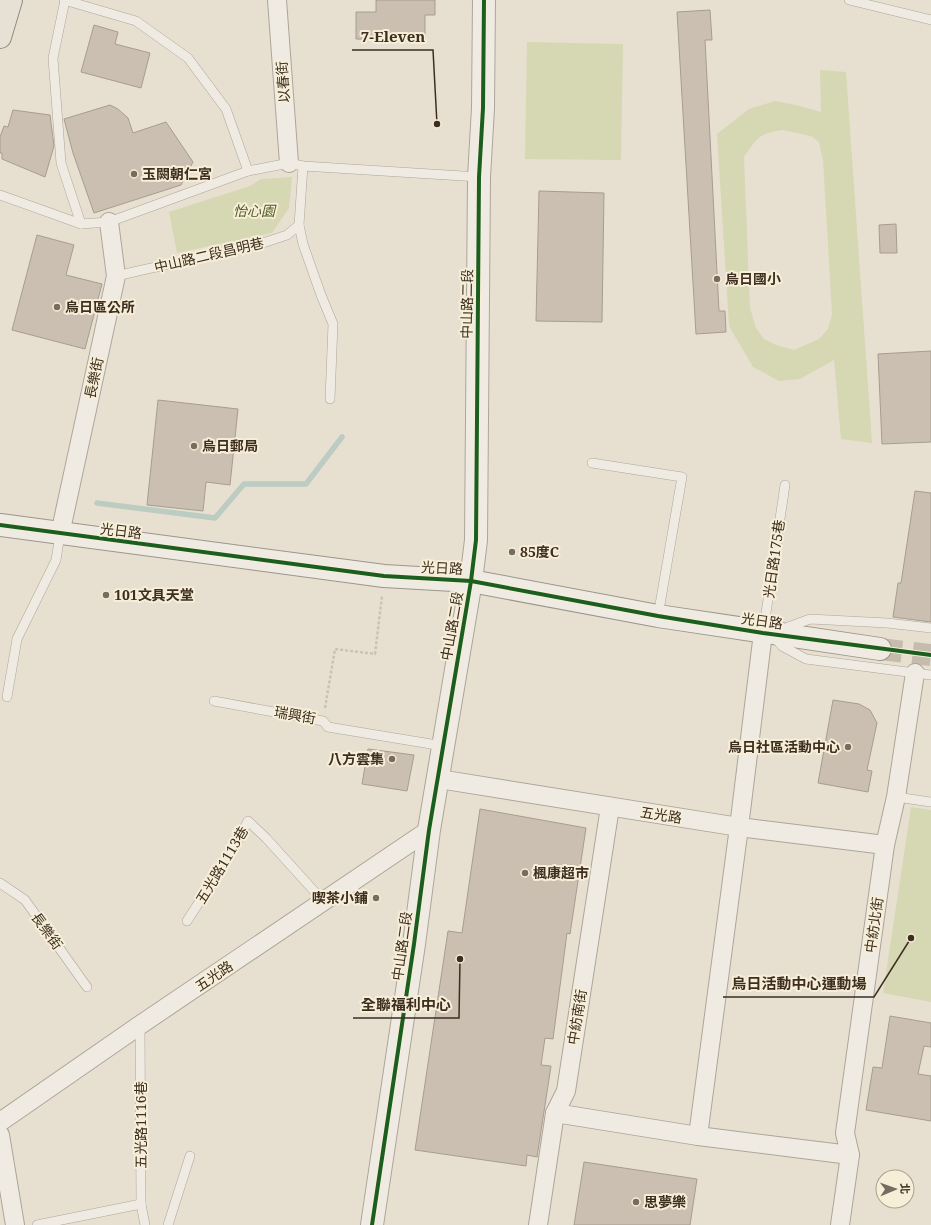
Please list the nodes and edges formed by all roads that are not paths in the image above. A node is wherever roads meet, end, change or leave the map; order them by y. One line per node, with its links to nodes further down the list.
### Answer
1 (11, 0): 7 (main road)
2 (65, 0): 9 (lane); 13 (lane)
3 (277, 0): 8 (street, 以春街)
4 (484, 0): 10 (street, 中山路二段)
5 (849, 0): 6 (lane)
6 (931, 20)
7 (0, 37)
8 (296, 164): 9 (lane); 10 (lane); 14 (lane)
9 (248, 171): 12 (lane)
10 (479, 177): 21 (street, 中山路二段)
11 (0, 195): 13 (lane)
12 (108, 222): 13 (lane); 15 (street, 長樂街)
13 (81, 224)
14 (299, 225): 15 (lane, 中山路二段昌明巷); 16 (lane)
15 (116, 276): 20 (street, 長樂街)
16 (330, 399)
17 (592, 463): 22 (lane)
18 (784, 485): 24 (lane, 光日路175巷)
19 (0, 525): 20 (street, 光日路)
20 (60, 534): 21 (street, 光日路); 27 (lane)
21 (471, 581): 22 (street, 光日路); 29 (street, 中山路二段)
22 (658, 616): 24 (street, 光日路)
23 (931, 628): 24 (lane, 光日路)
24 (767, 633): 25 (street, 光日路); 26 (lane, 光日路); 34 (street)
25 (880, 648)
26 (923, 674): 31 (street, 中紡北街)
27 (7, 697)
28 (214, 701): 29 (lane, 瑞興街)
29 (443, 746): 30 (street, 中山路二段)
30 (439, 780): 33 (street, 五光路); 35 (street, 中山路二段)
31 (896, 798): 32 (lane); 36 (street, 中紡北街)
32 (931, 802)
33 (610, 807): 34 (street, 五光路); 42 (street, 中紡南街)
34 (739, 826): 36 (street, 五光路); 45 (street)
35 (429, 830): 38 (street, 五光路); 53 (street, 中山路二段)
36 (884, 845): 46 (street, 中紡北街)
37 (0, 883): 40 (lane, 長樂街)
38 (324, 902): 39 (lane, 五光路1113巷); 41 (street, 五光路)
39 (187, 922)
40 (87, 987)
41 (140, 1025): 43 (street, 五光路); 48 (lane, 五光路1116巷)
42 (555, 1113): 45 (street); 54 (street, 中紡南街)
43 (0, 1122)
44 (0, 1135): 49 (street)
45 (698, 1136): 46 (street)
46 (850, 1155): 55 (street, 中紡北街)
47 (190, 1156): 52 (lane)
48 (141, 1204): 50 (lane); 51 (lane, 五光路1116巷)
49 (15, 1225)
50 (37, 1225)
51 (145, 1225)
52 (168, 1225)
53 (372, 1225)
54 (538, 1225)
55 (840, 1225)

